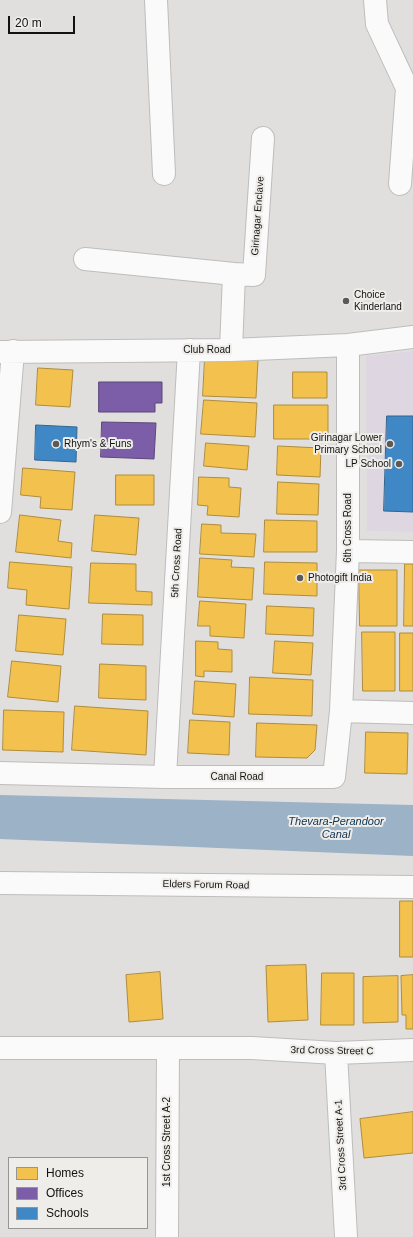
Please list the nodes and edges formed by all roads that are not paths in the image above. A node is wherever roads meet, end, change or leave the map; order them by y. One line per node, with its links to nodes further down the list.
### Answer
1 (156, 0): 4 (street)
2 (375, 0): 5 (street)
3 (263, 138): 7 (street, Girinagar Enclave)
4 (164, 174)
5 (400, 184)
6 (85, 259): 7 (street, Girinagar Enclave)
7 (234, 274): 11 (street)
8 (413, 337): 9 (street, Club Road)
9 (348, 345): 11 (street, Club Road); 14 (street, 6th Cross Road)
10 (189, 350): 11 (street, Club Road); 12 (street, Club Road); 19 (street, 5th Cross Road)
11 (231, 350)
12 (7, 351): 13 (street)
13 (0, 512)
14 (348, 551): 15 (street); 16 (street, 6th Cross Road)
15 (413, 552)
16 (341, 711): 17 (street); 19 (street, Canal Road)
17 (413, 713)
18 (0, 773): 19 (street, Canal Road)
19 (165, 777)
20 (0, 883): 21 (street, Elders Forum Road)
21 (413, 887)
22 (0, 1048): 23 (street, 3rd Cross Street C)
23 (168, 1048): 25 (street, 3rd Cross Street C); 26 (street, 1st Cross Street A-2)
24 (413, 1050): 25 (street, 3rd Cross Street C)
25 (336, 1053): 27 (street, 3rd Cross Street A-1)
26 (167, 1237)
27 (346, 1237)

